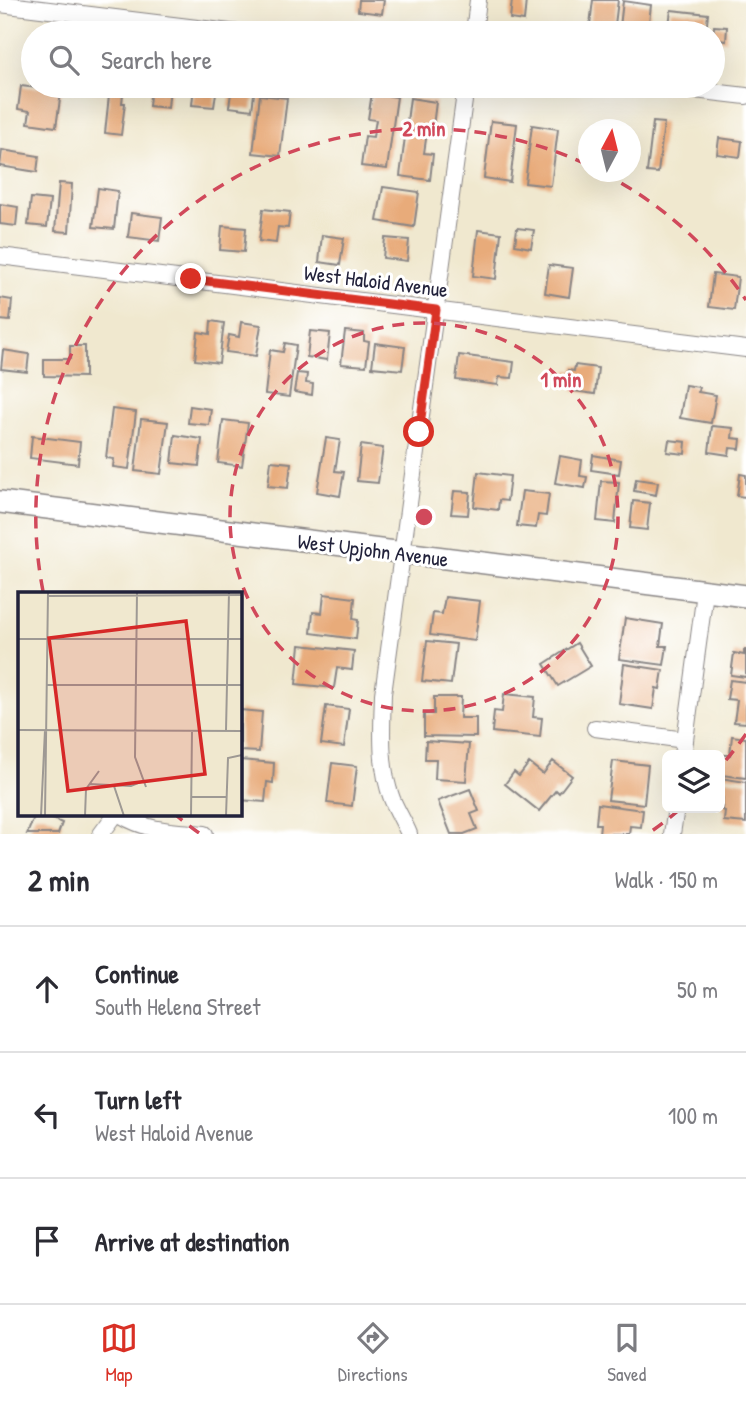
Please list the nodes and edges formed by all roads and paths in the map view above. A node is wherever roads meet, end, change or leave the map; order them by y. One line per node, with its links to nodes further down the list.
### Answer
1 (478, 0): 4 (street)
2 (0, 4): 3 (street)
3 (140, 21)
4 (475, 21)
5 (725, 94): 6 (street)
6 (746, 96)
7 (464, 98): 9 (street)
8 (0, 256): 9 (street, West Haloid Avenue)
9 (436, 310): 10 (street, West Haloid Avenue); 12 (street)
10 (746, 349)
11 (0, 502): 12 (main road, West Upjohn Avenue)
12 (403, 554): 13 (main road, West Upjohn Avenue); 20 (street)
13 (705, 592): 14 (main road, West Upjohn Avenue); 16 (street)
14 (746, 596)
15 (594, 728): 16 (street)
16 (684, 748)
17 (675, 813): 23 (street)
18 (114, 816): 21 (street)
19 (123, 816): 22 (street)
20 (405, 833)
21 (101, 834)
22 (205, 834)
23 (672, 834)

